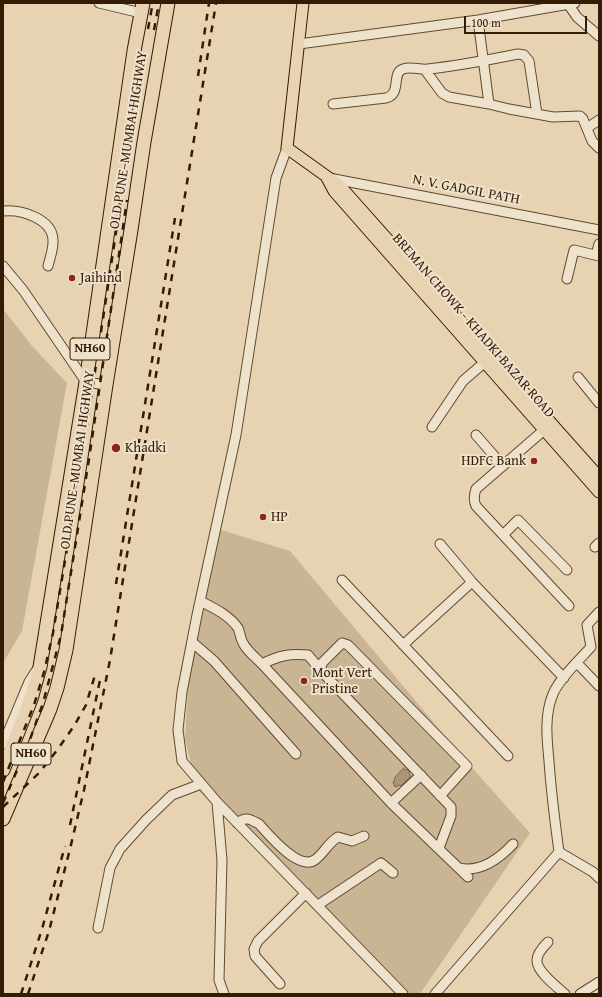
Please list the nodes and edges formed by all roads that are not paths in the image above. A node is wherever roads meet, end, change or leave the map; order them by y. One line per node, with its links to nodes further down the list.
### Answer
1 (99, 3): 6 (street)
2 (129, 3): 6 (street)
3 (168, 3): 30 (highway, OLD PUNE–MUMBAI HIGHWAY / NH60)
4 (303, 3): 9 (main road)
5 (572, 3): 7 (street); 8 (street)
6 (142, 8): 29 (highway, OLD PUNE–MUMBAI HIGHWAY / NH60)
7 (478, 20): 9 (street); 10 (street)
8 (599, 36)
9 (299, 44): 17 (main road)
10 (483, 62): 11 (street); 13 (street); 14 (street)
11 (425, 70): 12 (street); 13 (street)
12 (334, 104)
13 (489, 104): 14 (street)
14 (537, 114): 16 (street)
15 (599, 120): 16 (street)
16 (587, 128): 18 (street)
17 (287, 148): 19 (main road, BREMAN CHOWK - KHADKI BAZAR ROAD); 43 (street)
18 (599, 148)
19 (327, 178): 21 (street, N. V. GADGIL PATH); 27 (main road, BREMAN CHOWK - KHADKI BAZAR ROAD); 36 (main road, BREMAN CHOWK - KHADKI BAZAR ROAD)
20 (3, 211): 25 (street)
21 (599, 230)
22 (599, 244): 23 (street)
23 (598, 256): 26 (street)
24 (3, 266): 29 (street)
25 (48, 266)
26 (567, 279)
27 (485, 362): 32 (street); 33 (main road, BREMAN CHOWK - KHADKI BAZAR ROAD)
28 (578, 377): 31 (street)
29 (86, 382): 30 (street); 53 (highway, OLD PUNE–MUMBAI HIGHWAY / NH60)
30 (106, 385): 62 (highway, OLD PUNE–MUMBAI HIGHWAY / NH60)
31 (599, 403)
32 (432, 427)
33 (544, 430): 35 (street); 37 (main road, BREMAN CHOWK - KHADKI BAZAR ROAD)
34 (476, 435): 35 (street)
35 (503, 466): 38 (street)
36 (599, 477)
37 (599, 492)
38 (503, 535): 40 (street); 44 (street)
39 (440, 544): 42 (street)
40 (567, 570)
41 (342, 580): 47 (street)
42 (472, 582): 47 (street); 51 (street)
43 (200, 601): 46 (street); 49 (street)
44 (569, 606)
45 (599, 612): 48 (street)
46 (192, 642): 54 (street); 58 (street)
47 (403, 645): 55 (street)
48 (577, 662): 51 (street); 52 (street)
49 (262, 664): 50 (street); 61 (street)
50 (321, 669): 57 (street); 59 (street)
51 (564, 678): 67 (street)
52 (599, 686)
53 (5, 749): 56 (highway, OLD PUNE–MUMBAI HIGHWAY / NH60)
54 (296, 754)
55 (508, 756)
56 (3, 770)
57 (421, 775): 59 (street); 61 (street)
58 (201, 784): 60 (street); 74 (street)
59 (440, 796): 66 (street)
60 (217, 802): 63 (street); 79 (street)
61 (391, 803): 66 (street)
62 (3, 819)
63 (237, 823): 64 (street); 72 (street)
64 (364, 836)
65 (513, 844): 68 (street)
66 (439, 848): 68 (street)
67 (559, 852): 69 (street); 80 (street)
68 (459, 868): 71 (street)
69 (597, 872)
70 (392, 873): 73 (street)
71 (468, 877)
72 (306, 893): 73 (street); 77 (street)
73 (318, 905): 78 (street)
74 (98, 928)
75 (548, 942): 81 (street)
76 (599, 982): 82 (street)
77 (280, 984)
78 (399, 992)
79 (224, 994)
80 (435, 994)
81 (565, 994)
82 (580, 994)

